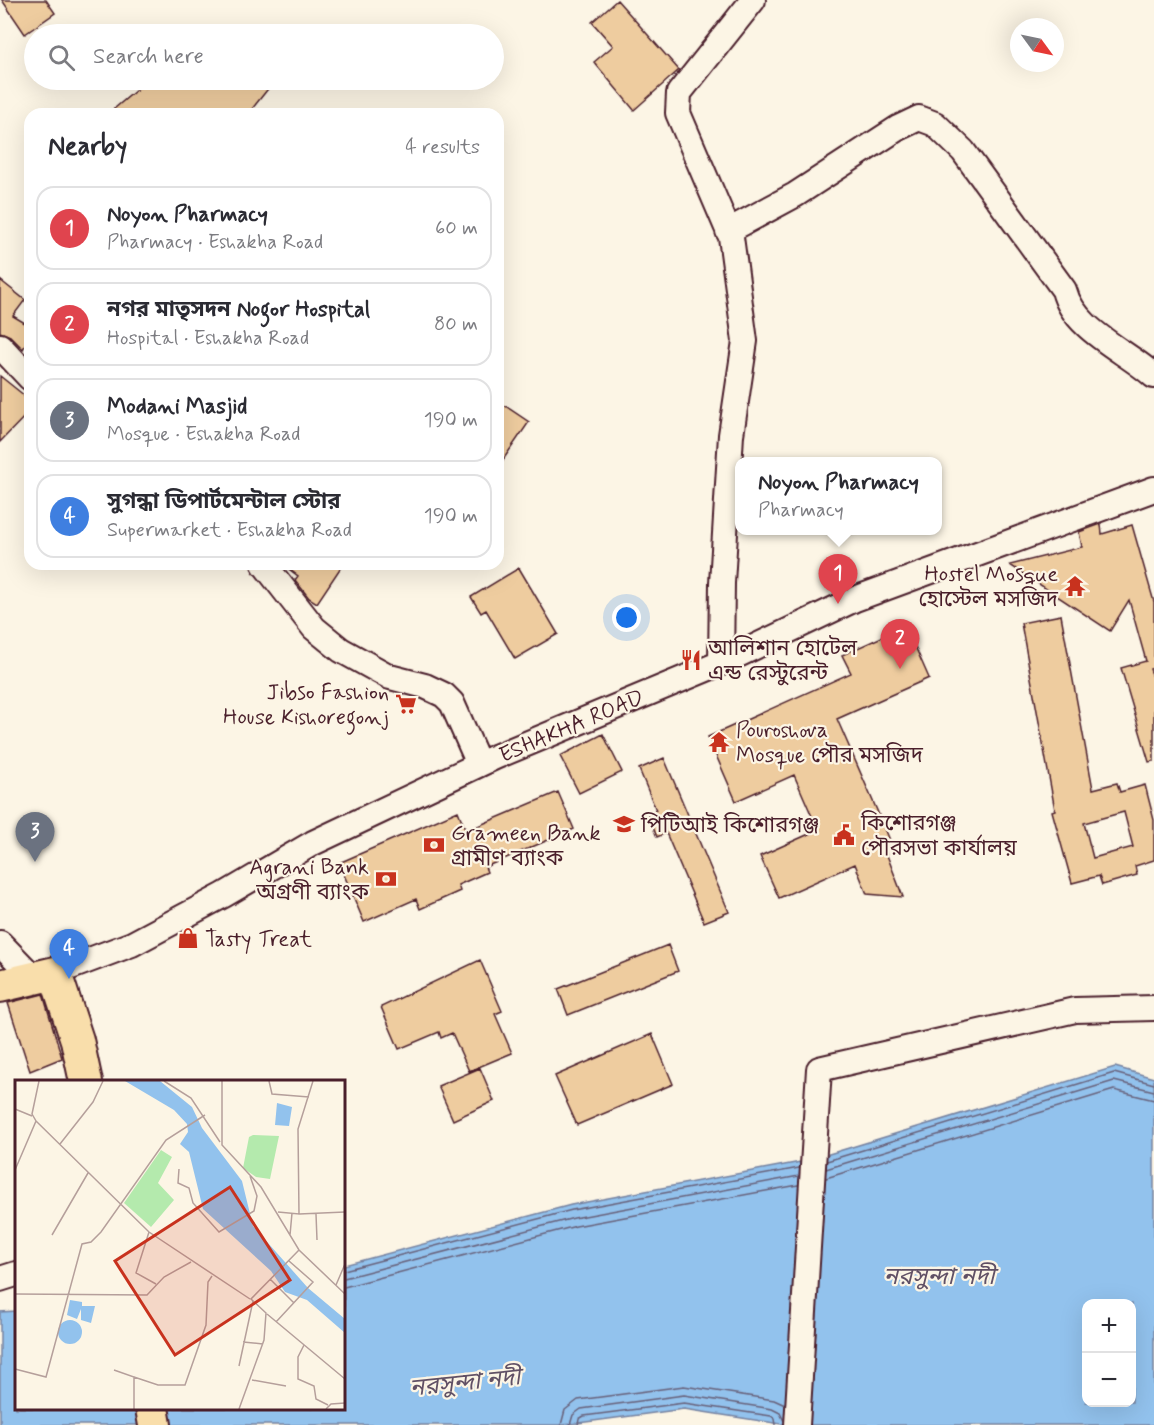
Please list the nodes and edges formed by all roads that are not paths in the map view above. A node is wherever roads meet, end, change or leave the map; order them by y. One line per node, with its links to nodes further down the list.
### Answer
1 (753, 0): 2 (street)
2 (728, 231): 5 (street); 8 (street)
3 (0, 346): 4 (street)
4 (24, 372)
5 (1154, 376)
6 (1154, 489): 8 (street, ESHAKHA ROAD)
7 (269, 570): 9 (street)
8 (721, 663): 9 (street, ESHAKHA ROAD)
9 (480, 764): 11 (street, ESHAKHA ROAD)
10 (0, 943): 11 (street)
11 (44, 975): 12 (main road, ESHAKHA ROAD); 14 (main road)
12 (0, 986)
13 (1154, 1008): 19 (street)
14 (86, 1080)
15 (15, 1274): 16 (street)
16 (0, 1279)
17 (152, 1410): 18 (main road)
18 (155, 1425)
19 (797, 1425)

